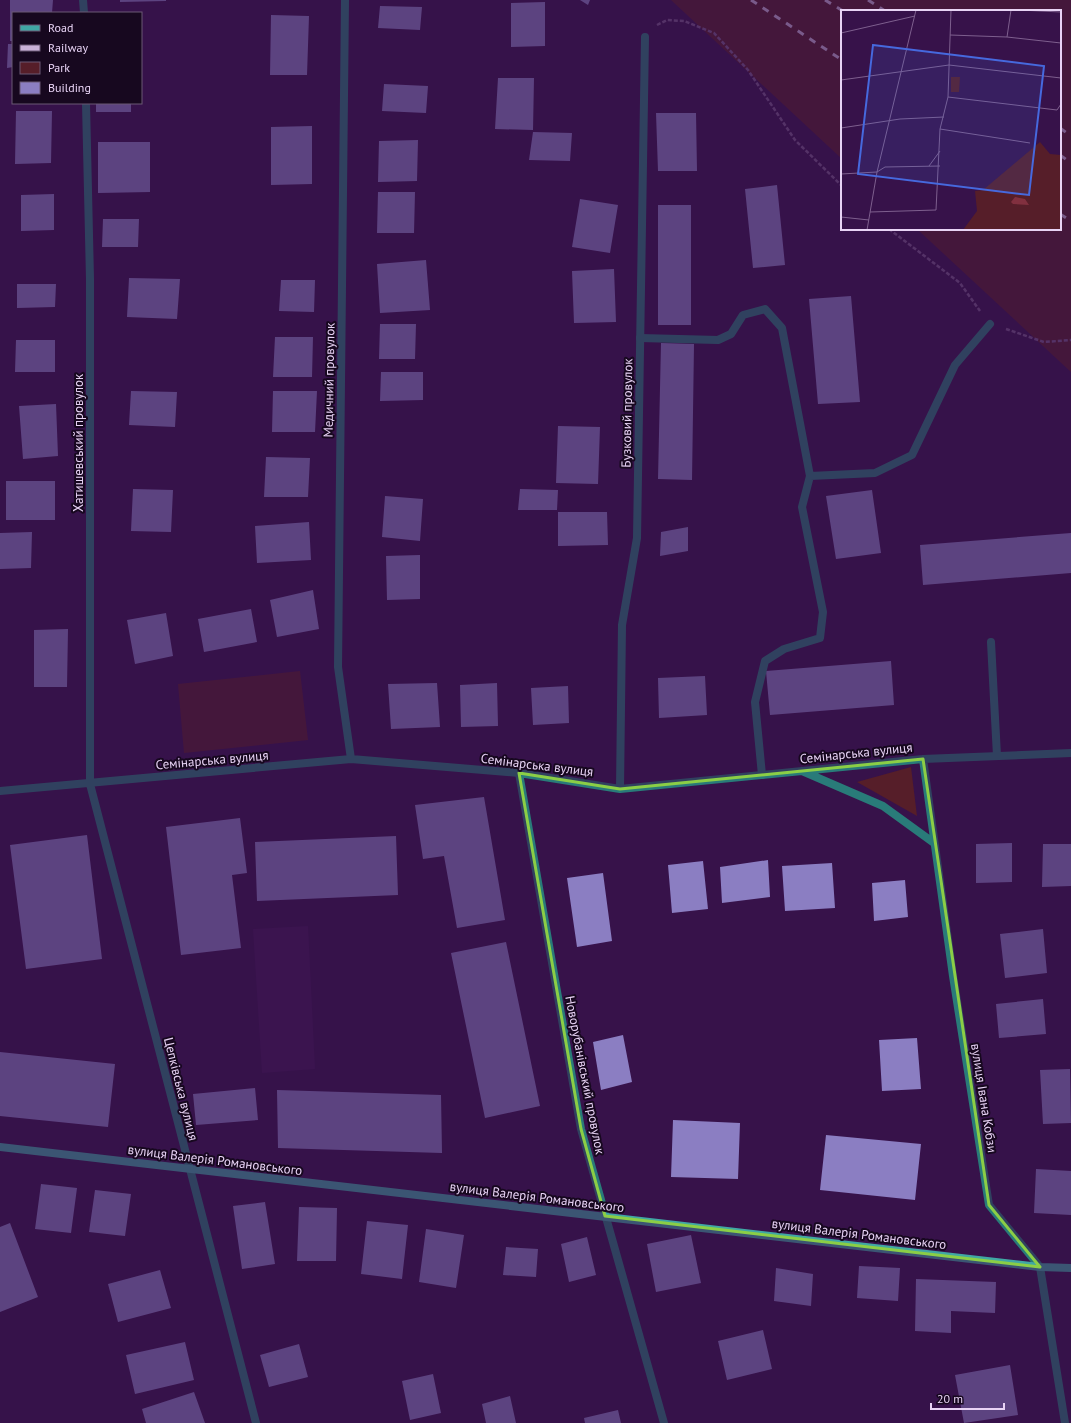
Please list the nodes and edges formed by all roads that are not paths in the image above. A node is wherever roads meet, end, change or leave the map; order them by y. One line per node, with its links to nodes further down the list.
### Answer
1 (83, 0): 3 (street)
2 (346, 0): 13 (street, Медичний провулок)
3 (84, 12)
4 (645, 37): 7 (street, Бузковий провулок)
5 (86, 104): 17 (street, Хатишевський провулок)
6 (990, 324): 8 (street)
7 (640, 338): 8 (street); 18 (street, Бузковий провулок)
8 (810, 476): 16 (street)
9 (991, 642): 11 (street)
10 (1071, 754): 11 (street, Семінарська вулиця)
11 (997, 756): 12 (street, Семінарська вулиця)
12 (923, 758): 14 (street, Семінарська вулиця); 20 (street, вулиця Івана Кобзи)
13 (351, 759): 15 (street, Семінарська вулиця); 17 (street, Семінарська вулиця)
14 (801, 771): 16 (street, Семінарська вулиця); 20 (street)
15 (519, 773): 18 (street, Семінарська вулиця); 23 (street, Новорубанівський провулок)
16 (762, 775): 18 (street, Семінарська вулиця)
17 (90, 784): 19 (street, Семінарська вулиця); 22 (street, Цепківська вулиця)
18 (620, 789)
19 (0, 791)
20 (934, 843): 24 (street, вулиця Івана Кобзи)
21 (0, 1147): 22 (street, вулиця Валерія Романовського)
22 (190, 1169): 23 (street, вулиця Валерія Романовського); 26 (street, Цепківська вулиця)
23 (605, 1216): 24 (street, вулиця Валерія Романовського); 27 (street, Новорубанівський провулок)
24 (1040, 1267): 25 (street, вулиця Валерія Романовського); 28 (street)
25 (1071, 1268)
26 (256, 1423)
27 (664, 1423)
28 (1065, 1423)

